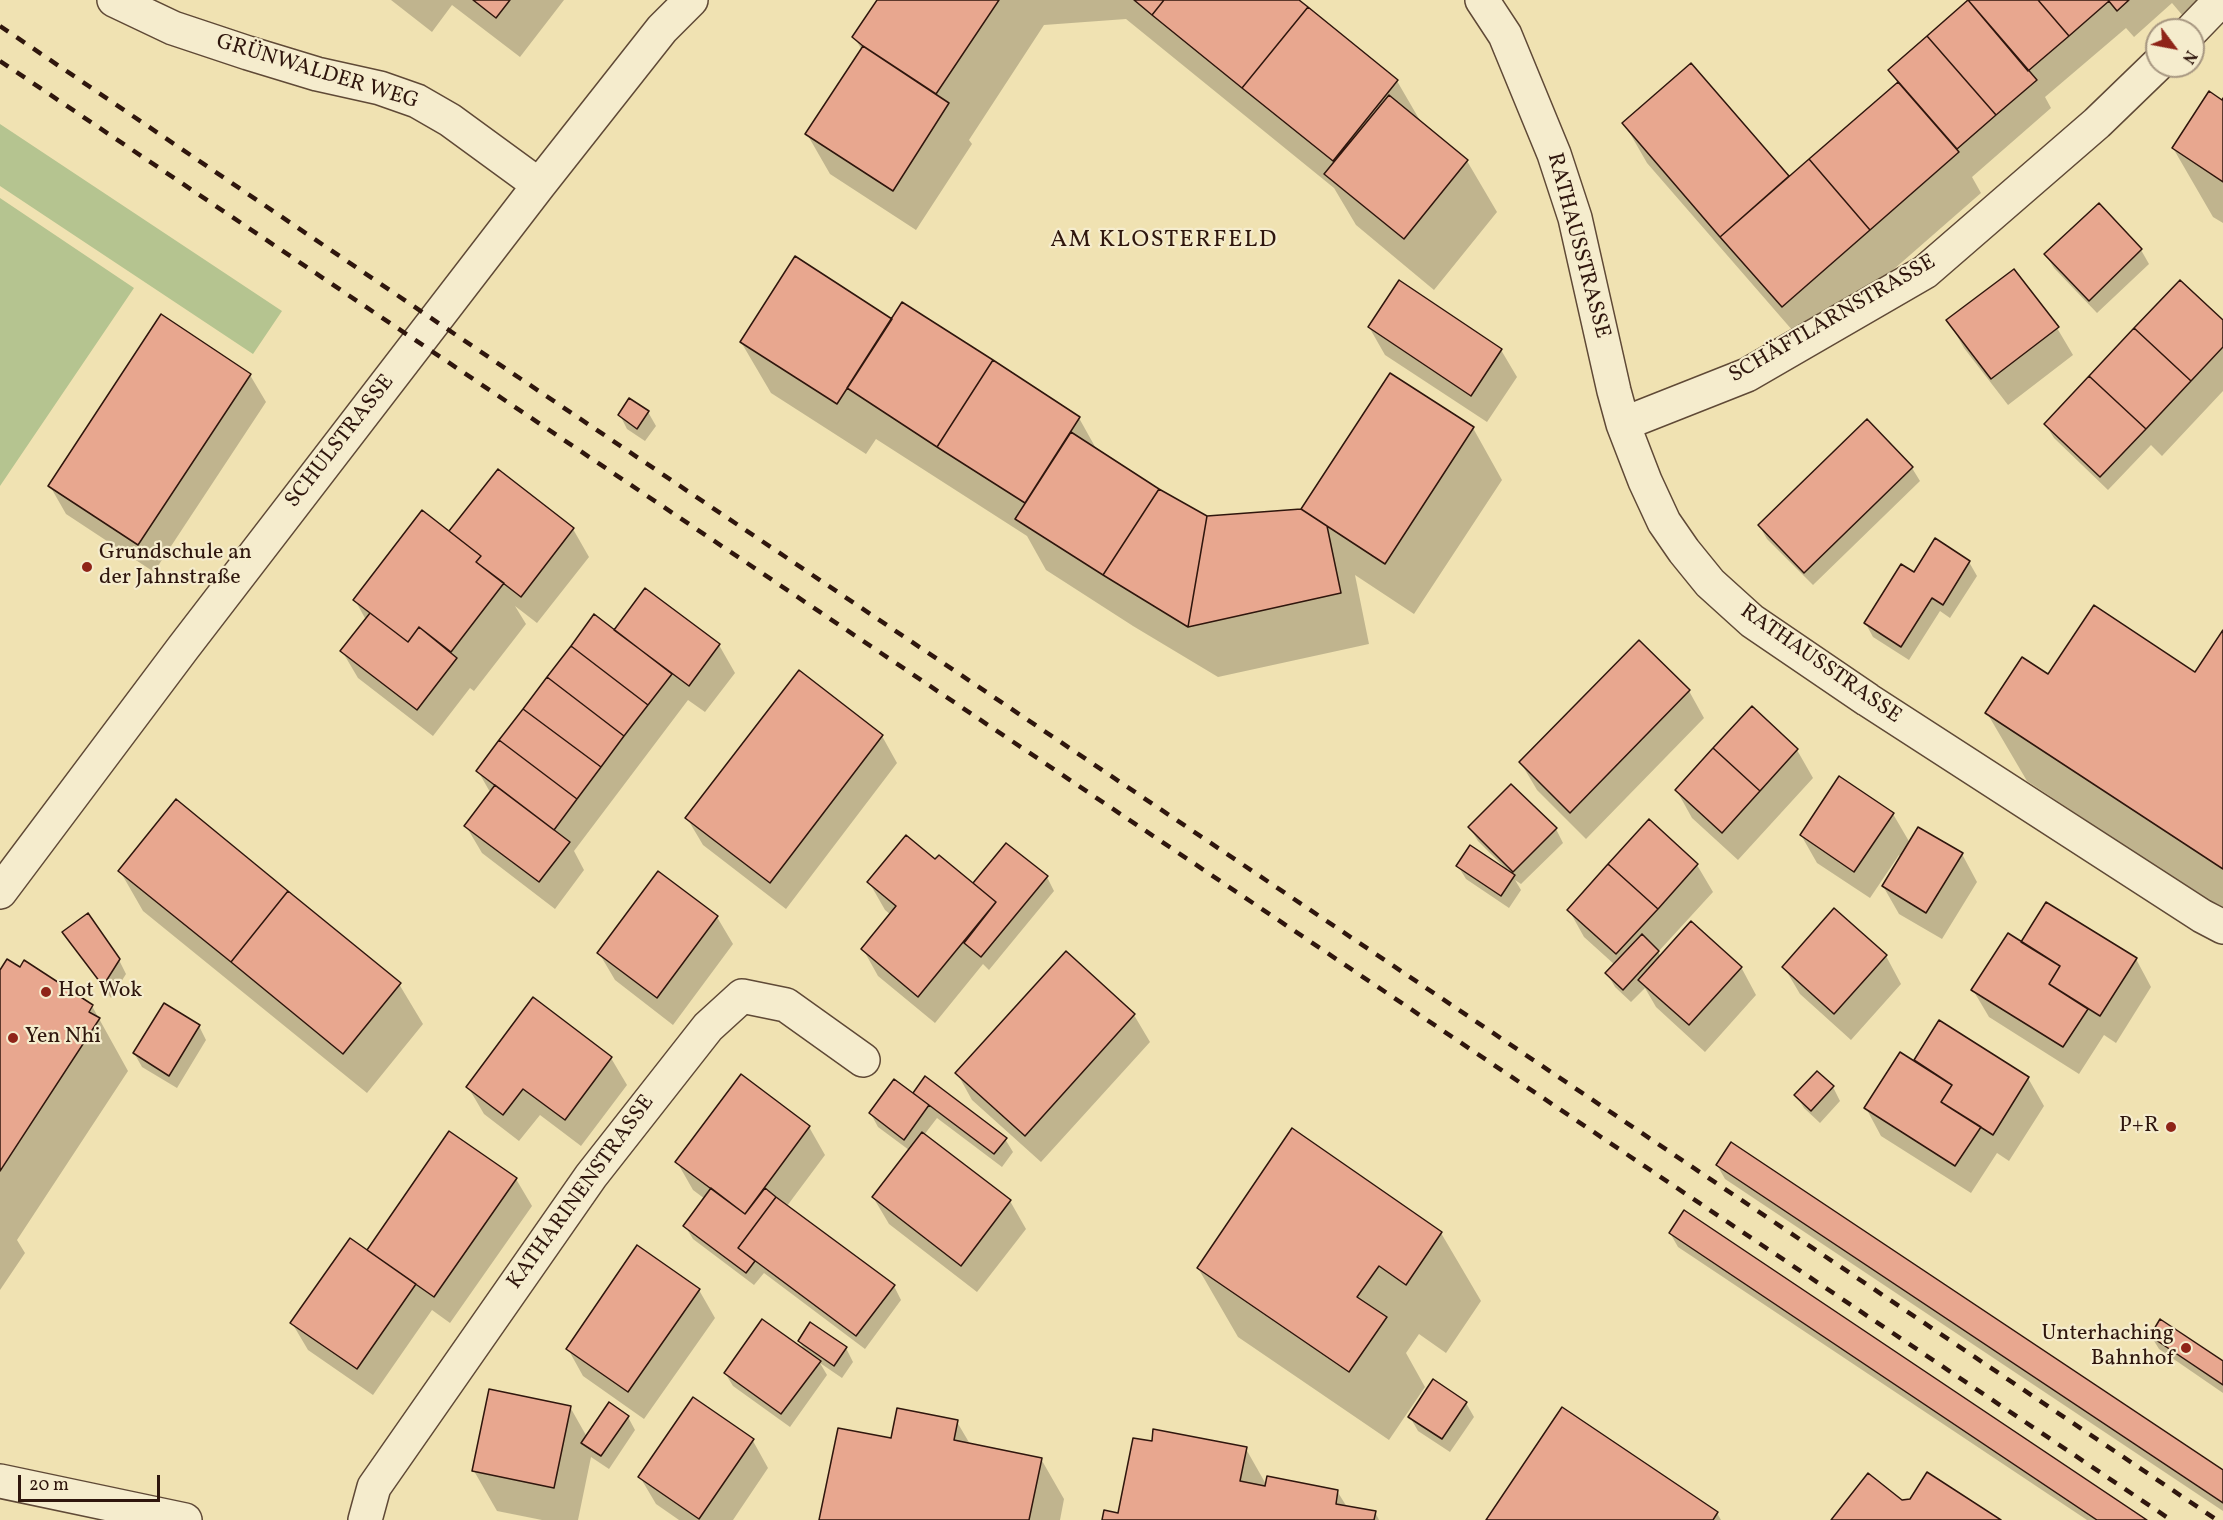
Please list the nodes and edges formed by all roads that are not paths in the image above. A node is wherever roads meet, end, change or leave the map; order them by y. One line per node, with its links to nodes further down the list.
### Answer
1 (114, 0): 7 (street, GRÜNWALDER WEG)
2 (691, 0): 7 (street, SCHULSTRASSE)
3 (1482, 0): 8 (street, RATHAUSSTRASSE)
4 (2221, 0): 5 (street)
5 (2204, 18)
6 (2145, 77): 8 (street, SCHÄFTLARNSTRASSE)
7 (539, 184): 9 (street, SCHULSTRASSE)
8 (1623, 424): 10 (street, RATHAUSSTRASSE)
9 (0, 892)
10 (2223, 927)
11 (863, 1060): 14 (street, KATHARINENSTRASSE)
12 (0, 1481): 13 (street)
13 (185, 1520)
14 (365, 1520)

